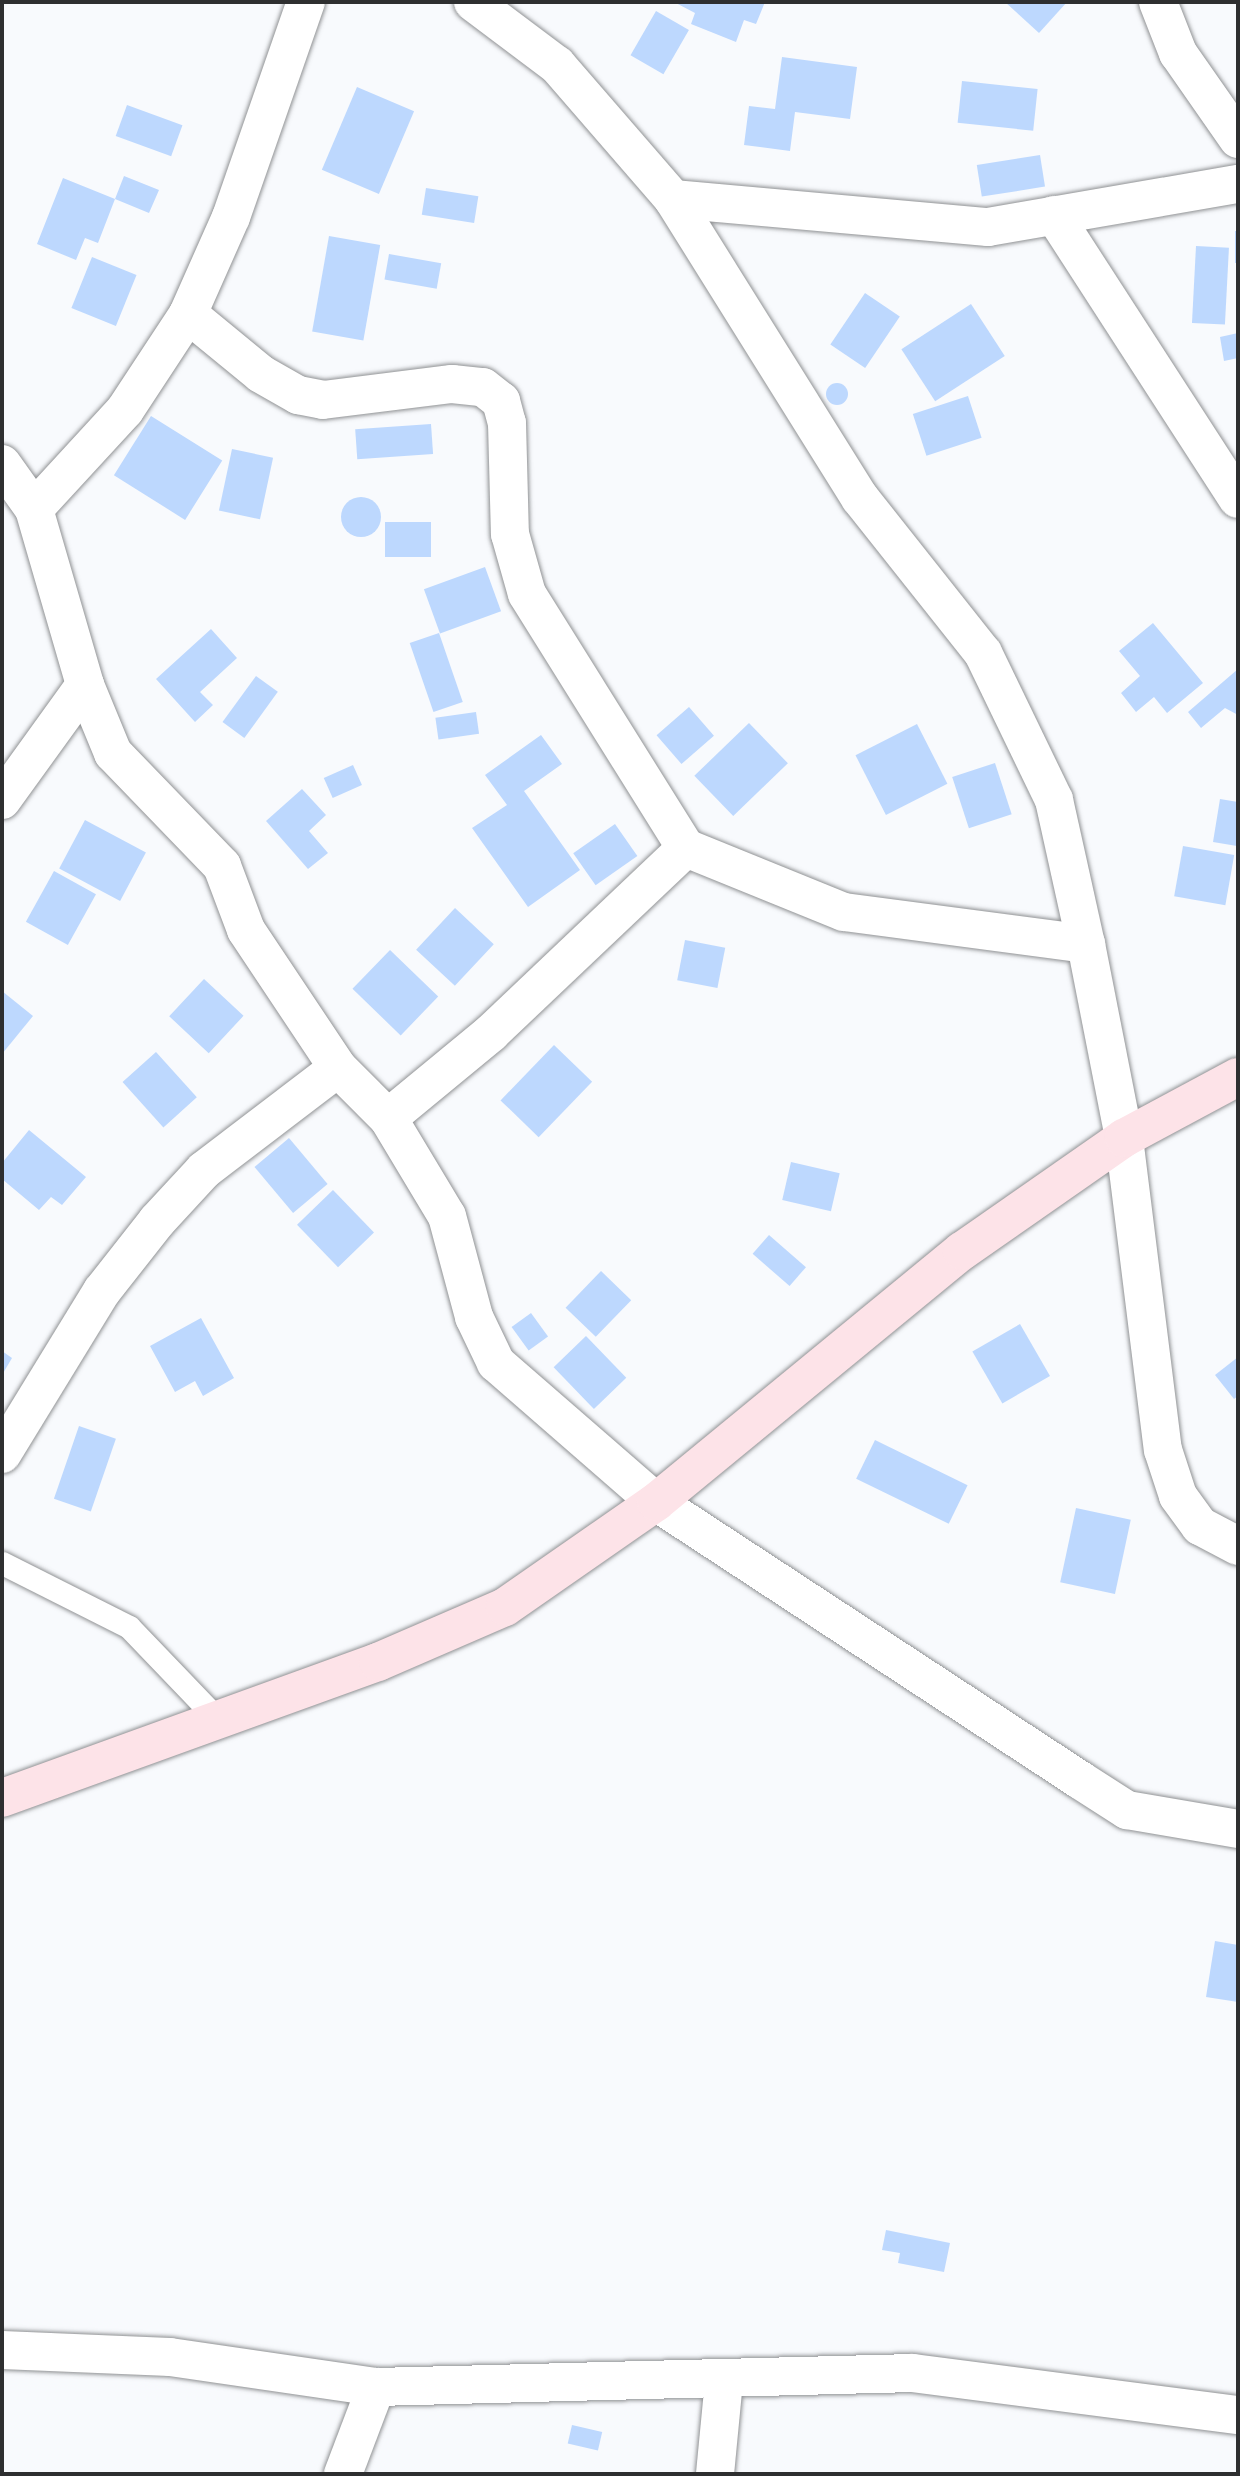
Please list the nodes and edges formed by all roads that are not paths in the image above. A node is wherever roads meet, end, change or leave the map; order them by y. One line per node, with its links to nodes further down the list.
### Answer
1 (306, 2): 9 (street)
2 (473, 2): 7 (street)
3 (1158, 2): 4 (street)
4 (1238, 139)
5 (1238, 154): 6 (street)
6 (1225, 185): 8 (street)
7 (673, 199): 8 (street); 16 (street)
8 (1054, 215): 11 (street)
9 (188, 314): 12 (street); 15 (street)
10 (2, 464): 12 (street)
11 (1238, 499)
12 (34, 509): 13 (street)
13 (85, 685): 14 (street); 17 (street)
14 (2, 800)
15 (686, 848): 16 (street); 19 (street)
16 (1086, 944): 20 (street)
17 (338, 1068): 19 (street); 21 (street)
18 (1238, 1077): 20 (street)
19 (388, 1118): 22 (street)
20 (1124, 1138): 22 (street); 23 (street)
21 (2, 1454)
22 (656, 1502): 25 (street); 27 (street)
23 (1238, 1546)
24 (2, 1563): 25 (lane)
25 (220, 1722): 26 (street)
26 (2, 1798)
27 (1238, 1829)
28 (2, 2350): 30 (street)
29 (724, 2381): 30 (street); 31 (street); 33 (street)
30 (376, 2387): 32 (street)
31 (1238, 2415)
32 (343, 2474)
33 (715, 2474)

